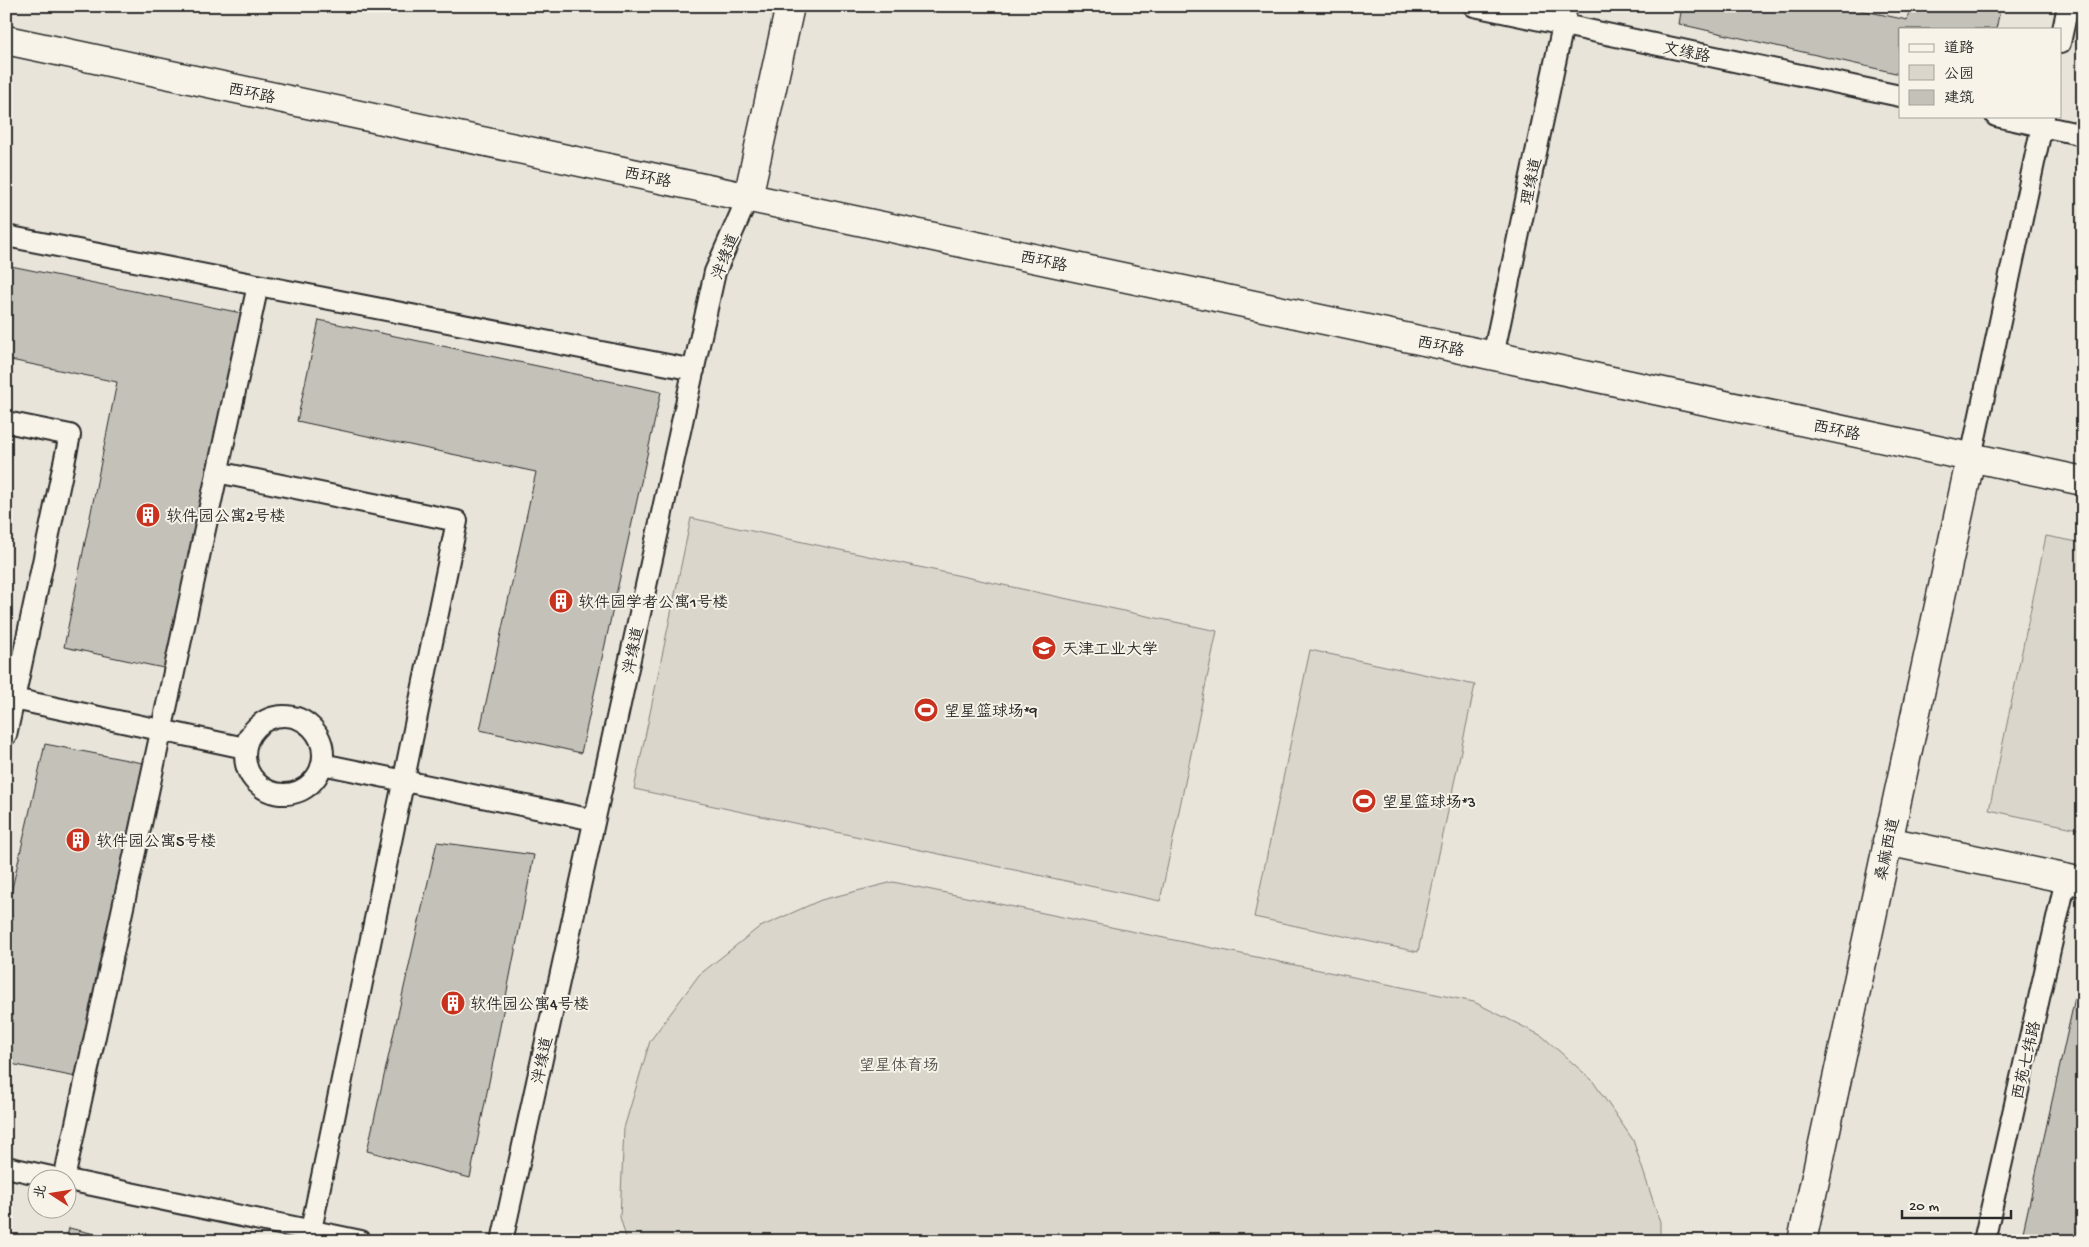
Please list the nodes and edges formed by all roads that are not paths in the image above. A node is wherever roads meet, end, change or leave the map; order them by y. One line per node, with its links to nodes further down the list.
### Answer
1 (790, 6): 11 (street, 泮缘道)
2 (1474, 6): 4 (lane, 文缘路)
3 (2068, 6): 5 (lane)
4 (1565, 15): 7 (lane, 文缘路); 14 (lane, 理缘道)
5 (2062, 34)
6 (6, 40): 11 (street, 西环路)
7 (1899, 96)
8 (2015, 118): 9 (lane)
9 (2043, 121): 10 (lane); 17 (lane)
10 (2083, 135)
11 (748, 198): 14 (street, 西环路); 15 (lane, 泮缘道)
12 (6, 236): 13 (lane)
13 (258, 285): 15 (lane); 18 (lane)
14 (1493, 356): 17 (street, 西环路)
15 (694, 370): 26 (lane, 泮缘道)
16 (6, 422): 20 (lane)
17 (1971, 457): 19 (street, 西环路); 27 (street, 桑麻西道)
18 (217, 472): 21 (lane); 25 (lane)
19 (2083, 481)
20 (14, 699): 21 (lane); 22 (lane)
21 (161, 730): 23 (lane); 30 (lane)
22 (6, 735)
23 (245, 748): 24 (lane); 24 (lane)
24 (322, 764): 25 (lane)
25 (403, 781): 26 (lane); 33 (lane)
26 (594, 820): 35 (lane, 泮缘道)
27 (1887, 841): 28 (street); 36 (street, 桑麻西道)
28 (2074, 881): 37 (lane, 西苑七纬路)
29 (6, 1168): 31 (lane)
30 (67, 1170)
31 (28, 1172)
32 (78, 1183): 33 (lane)
33 (299, 1233): 34 (lane)
34 (361, 1241)
35 (502, 1241)
36 (1802, 1241)
37 (1984, 1241)

